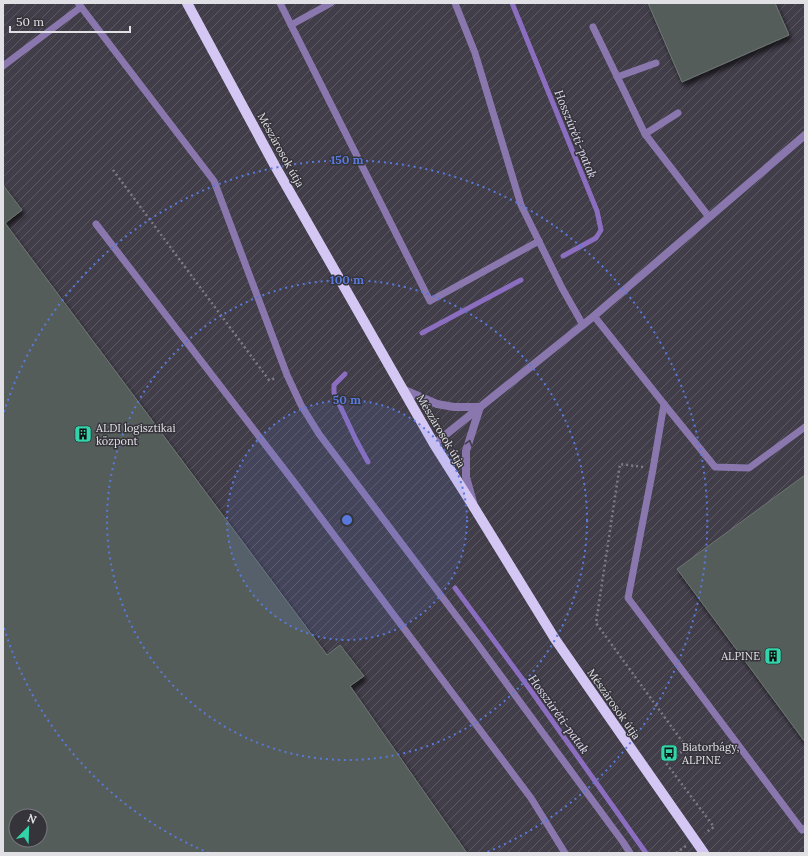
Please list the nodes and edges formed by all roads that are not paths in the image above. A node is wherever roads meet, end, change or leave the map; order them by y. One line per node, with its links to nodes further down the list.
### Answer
1 (186, 3): 19 (main road, Mészárosok útja)
2 (280, 3): 6 (lane)
3 (331, 3): 6 (lane)
4 (455, 3): 16 (lane)
5 (80, 5): 9 (lane); 26 (lane)
6 (291, 25): 16 (lane)
7 (593, 27): 10 (lane)
8 (656, 63): 10 (lane)
9 (3, 66)
10 (617, 77): 12 (lane)
11 (678, 113): 12 (lane)
12 (645, 134): 14 (lane)
13 (805, 135): 14 (street)
14 (710, 216): 17 (street)
15 (96, 224): 27 (lane)
16 (539, 242): 18 (lane)
17 (594, 316): 18 (street); 20 (lane)
18 (583, 325): 21 (street)
19 (402, 389): 21 (street); 23 (main road, Mészárosok útja)
20 (664, 404): 22 (lane); 25 (lane)
21 (480, 407): 23 (street); 24 (street, one-way to 21)
22 (805, 426)
23 (434, 444): 24 (main road, Mészárosok útja)
24 (475, 509): 30 (main road, Mészárosok útja)
25 (805, 828)
26 (624, 842): 28 (lane); 29 (lane)
27 (565, 853)
28 (626, 853)
29 (630, 853)
30 (704, 853)

